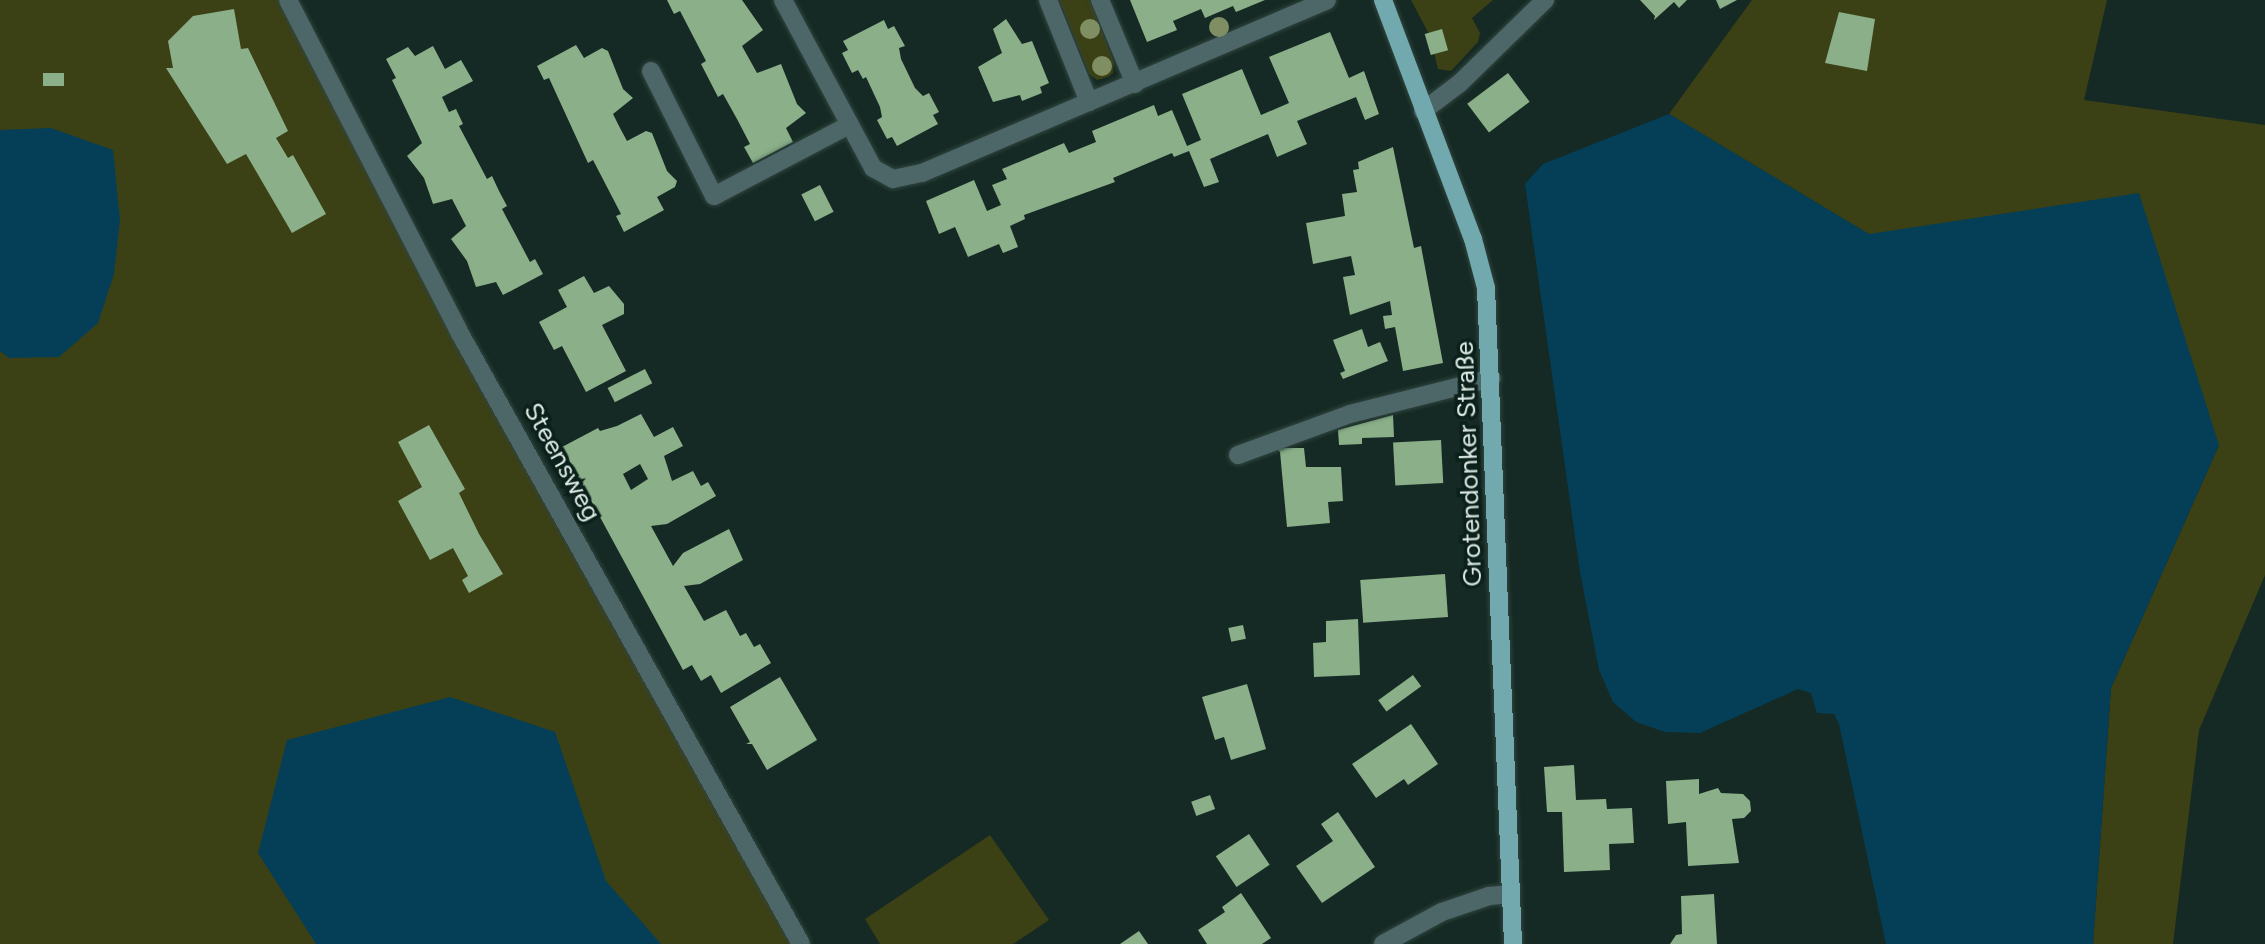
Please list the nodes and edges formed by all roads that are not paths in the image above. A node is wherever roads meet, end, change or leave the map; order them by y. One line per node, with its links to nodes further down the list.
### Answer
1 (288, 0): 16 (street, Steensweg)
2 (783, 0): 12 (street)
3 (1048, 0): 10 (street)
4 (1100, 0): 9 (street)
5 (1327, 0): 9 (street)
6 (1383, 0): 11 (main road, Grotendonker Straße)
7 (1545, 0): 11 (street)
8 (651, 71): 12 (street)
9 (1135, 84): 10 (street)
10 (1089, 102): 12 (street)
11 (1423, 111): 13 (main road, Grotendonker Straße)
12 (849, 125)
13 (1492, 377): 14 (street); 15 (main road, Grotendonker Straße)
14 (1238, 454)
15 (1511, 894): 17 (street); 18 (main road, Grotendonker Straße)
16 (801, 944)
17 (1383, 944)
18 (1513, 944)

